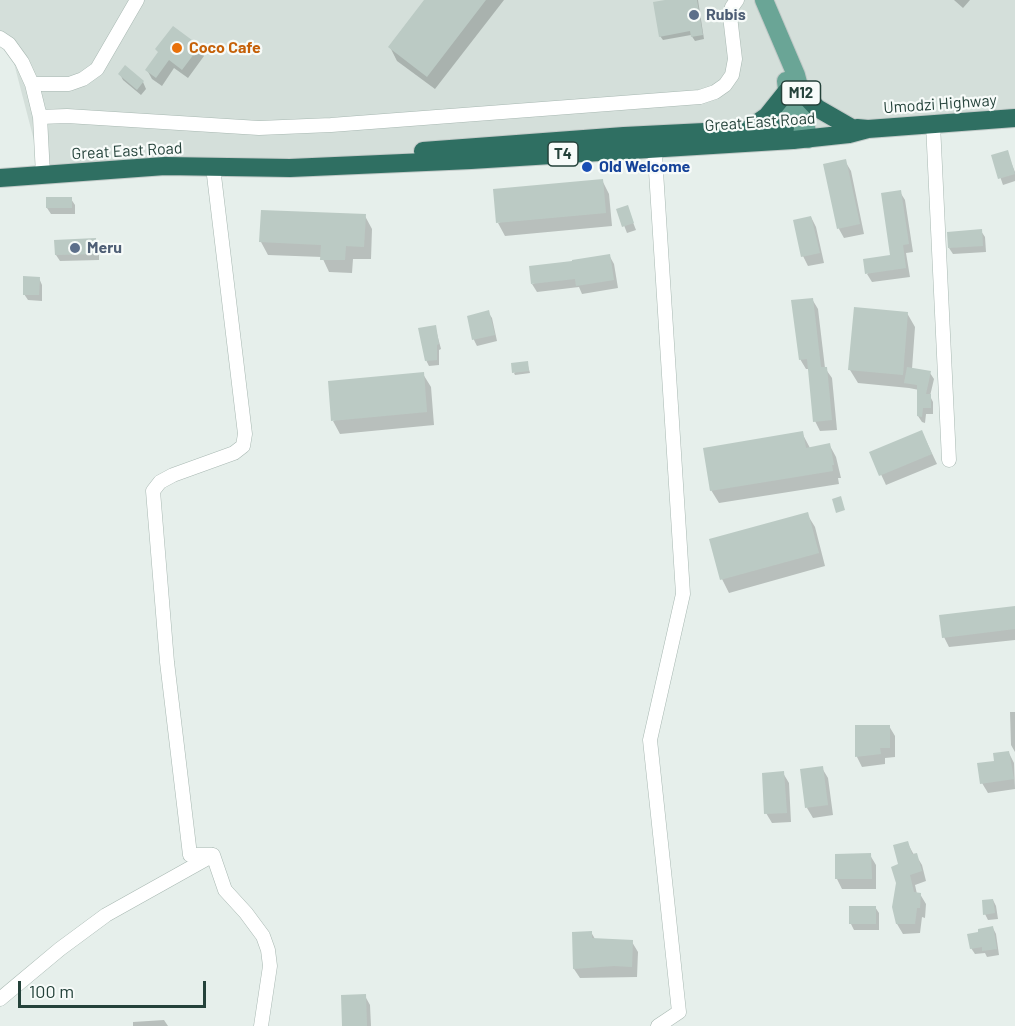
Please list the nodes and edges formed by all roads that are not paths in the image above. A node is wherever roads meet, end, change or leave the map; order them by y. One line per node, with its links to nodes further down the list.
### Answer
1 (137, 0): 5 (street)
2 (737, 0): 7 (street)
3 (764, 0): 6 (main road, M12)
4 (0, 38): 5 (street)
5 (32, 84): 7 (street)
6 (794, 90): 10 (highway); 12 (highway); 13 (main road, M12)
7 (40, 117): 16 (street)
8 (1015, 118): 9 (highway, Umodzi Highway / T4)
9 (933, 124): 11 (highway, Umodzi Highway / T4); 18 (street)
10 (849, 127): 11 (highway, Great East Road / T4); 13 (highway, Great East Road / T4)
11 (868, 129): 13 (highway, Great East Road / T4)
12 (747, 130): 13 (highway, Great East Road / T4); 14 (highway, Great East Road / T4)
13 (800, 134): 14 (highway, Great East Road / T4)
14 (654, 141): 15 (highway, Great East Road / T4); 22 (street)
15 (213, 167): 16 (highway, Great East Road / T4); 19 (street)
16 (43, 175): 17 (highway, Great East Road / T4)
17 (0, 178)
18 (950, 460)
19 (213, 855): 20 (street); 21 (street)
20 (0, 999)
21 (261, 1026)
22 (658, 1026)

